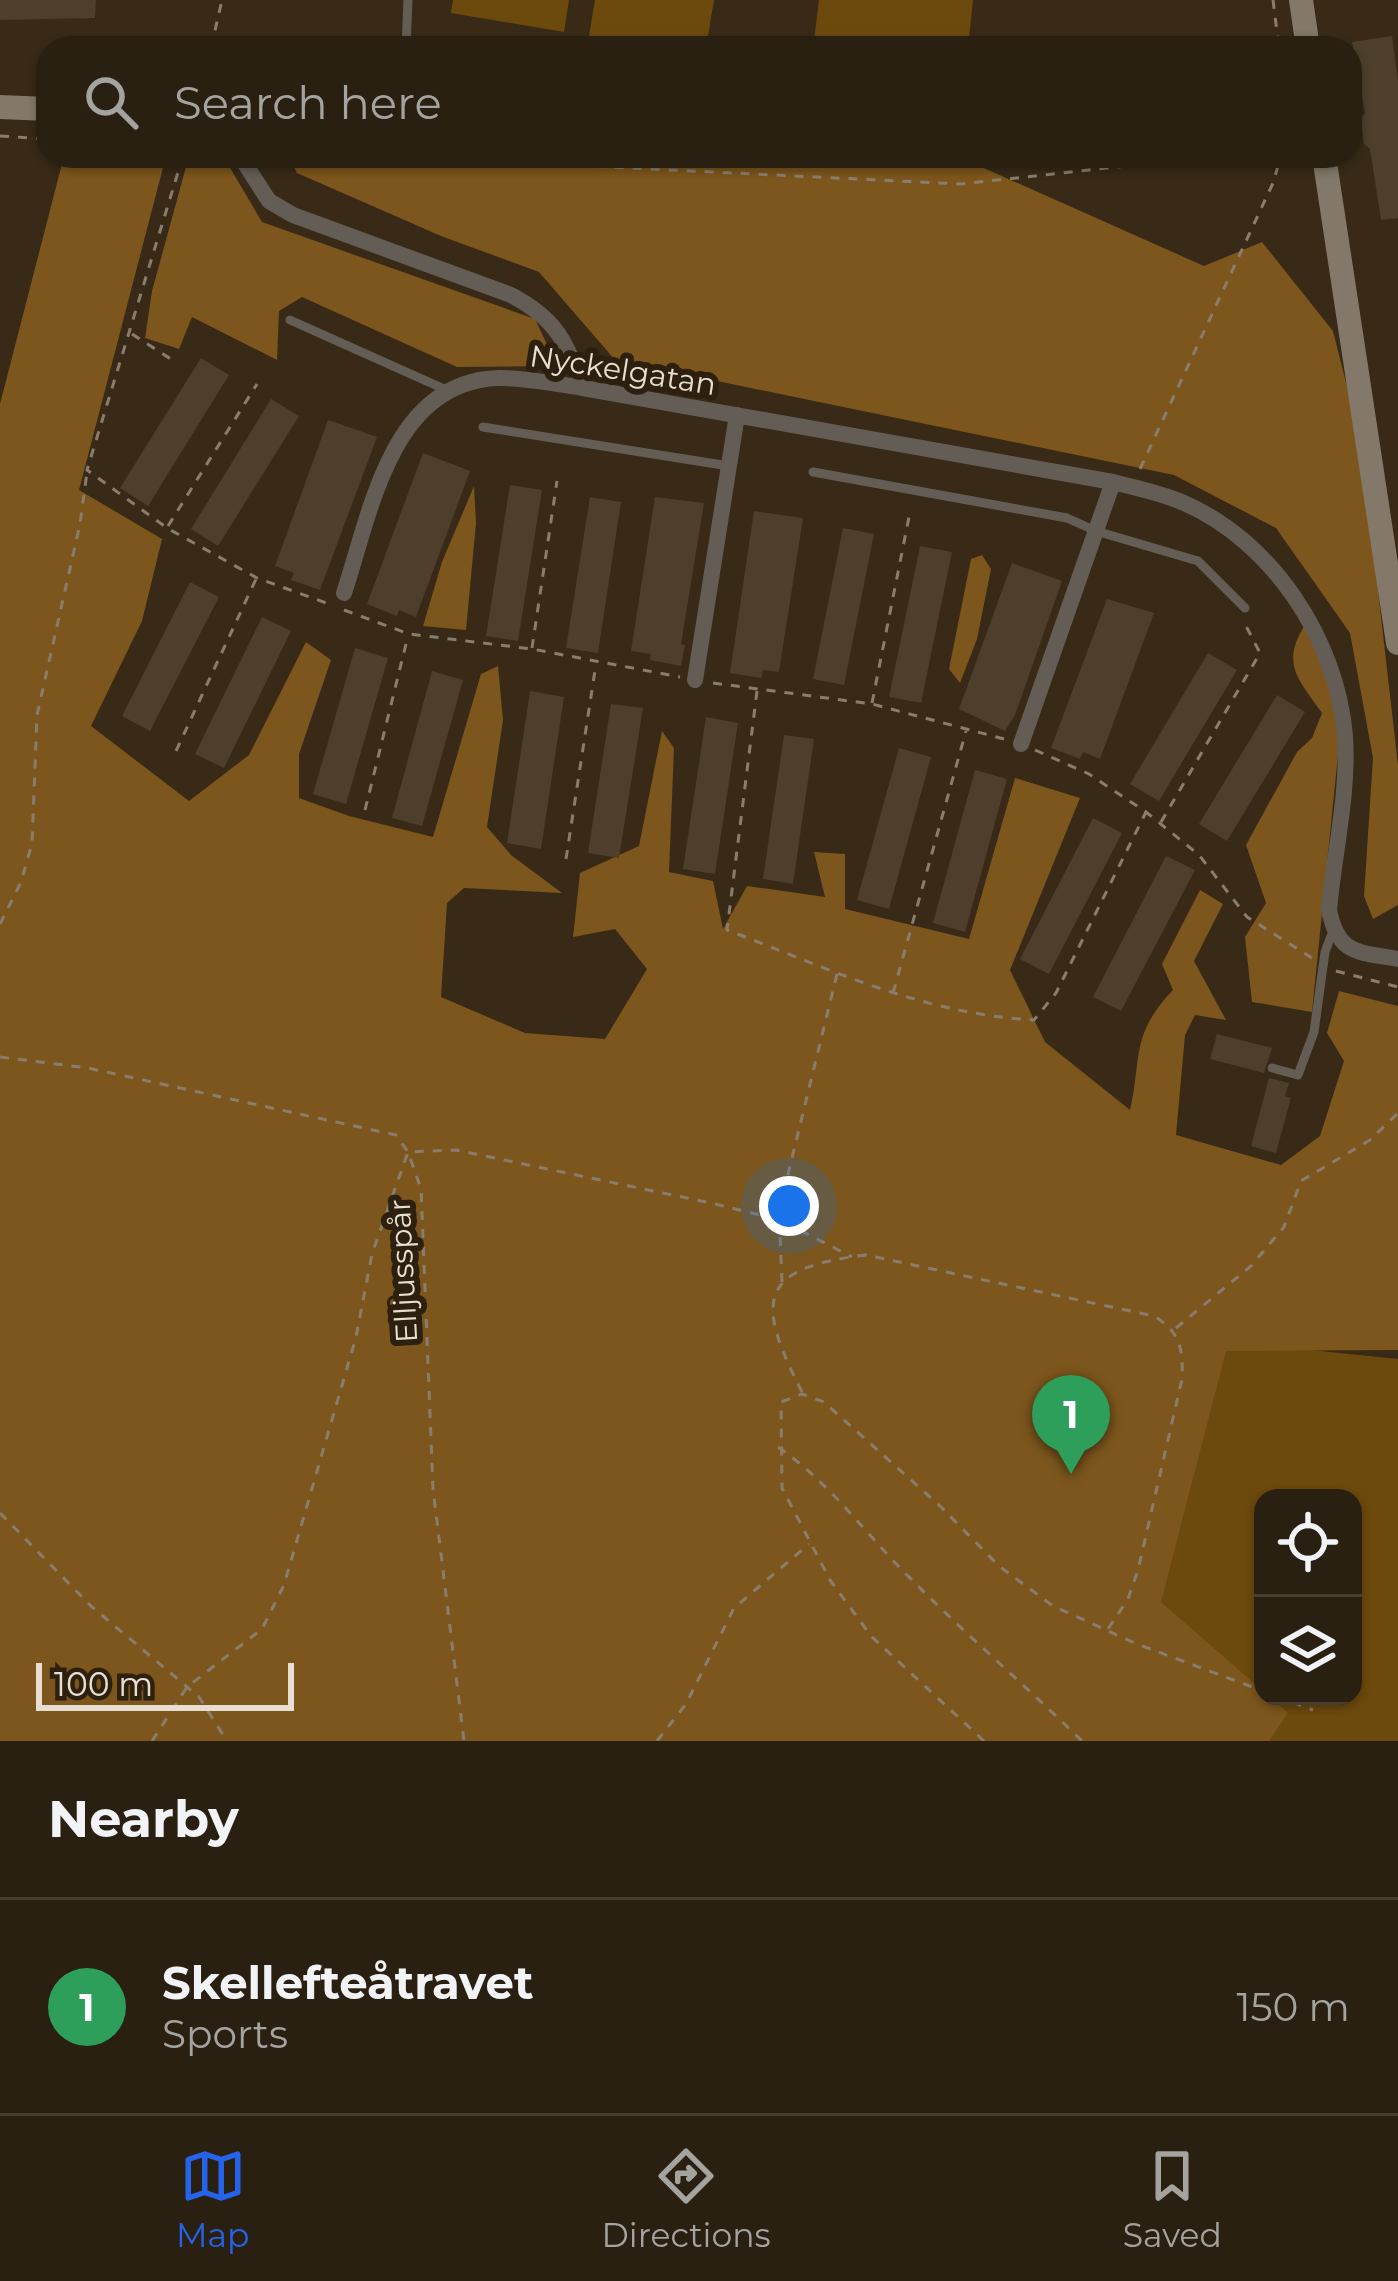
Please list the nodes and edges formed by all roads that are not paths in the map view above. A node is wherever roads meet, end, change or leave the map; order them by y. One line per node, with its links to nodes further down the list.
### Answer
1 (408, 0): 3 (lane)
2 (1301, 0): 4 (street)
3 (406, 36)
4 (1306, 36)
5 (0, 106): 6 (street)
6 (36, 108)
7 (248, 168): 10 (street)
8 (1326, 168): 20 (street)
9 (290, 320): 11 (lane)
10 (583, 388): 11 (street, Nyckelgatan); 12 (street, Nyckelgatan)
11 (451, 392): 18 (street, Nyckelgatan)
12 (737, 416): 14 (street, Nyckelgatan); 16 (street, Nyckelgatan)
13 (483, 427): 14 (lane)
14 (729, 466): 21 (street, Nyckelgatan)
15 (813, 472): 17 (lane)
16 (1113, 482): 17 (street); 23 (street, Nyckelgatan)
17 (1096, 532): 19 (lane); 22 (street)
18 (344, 593)
19 (1245, 608)
20 (1398, 643)
21 (695, 680)
22 (1021, 744)
23 (1333, 931): 24 (street); 25 (lane)
24 (1398, 959)
25 (1272, 1068)

